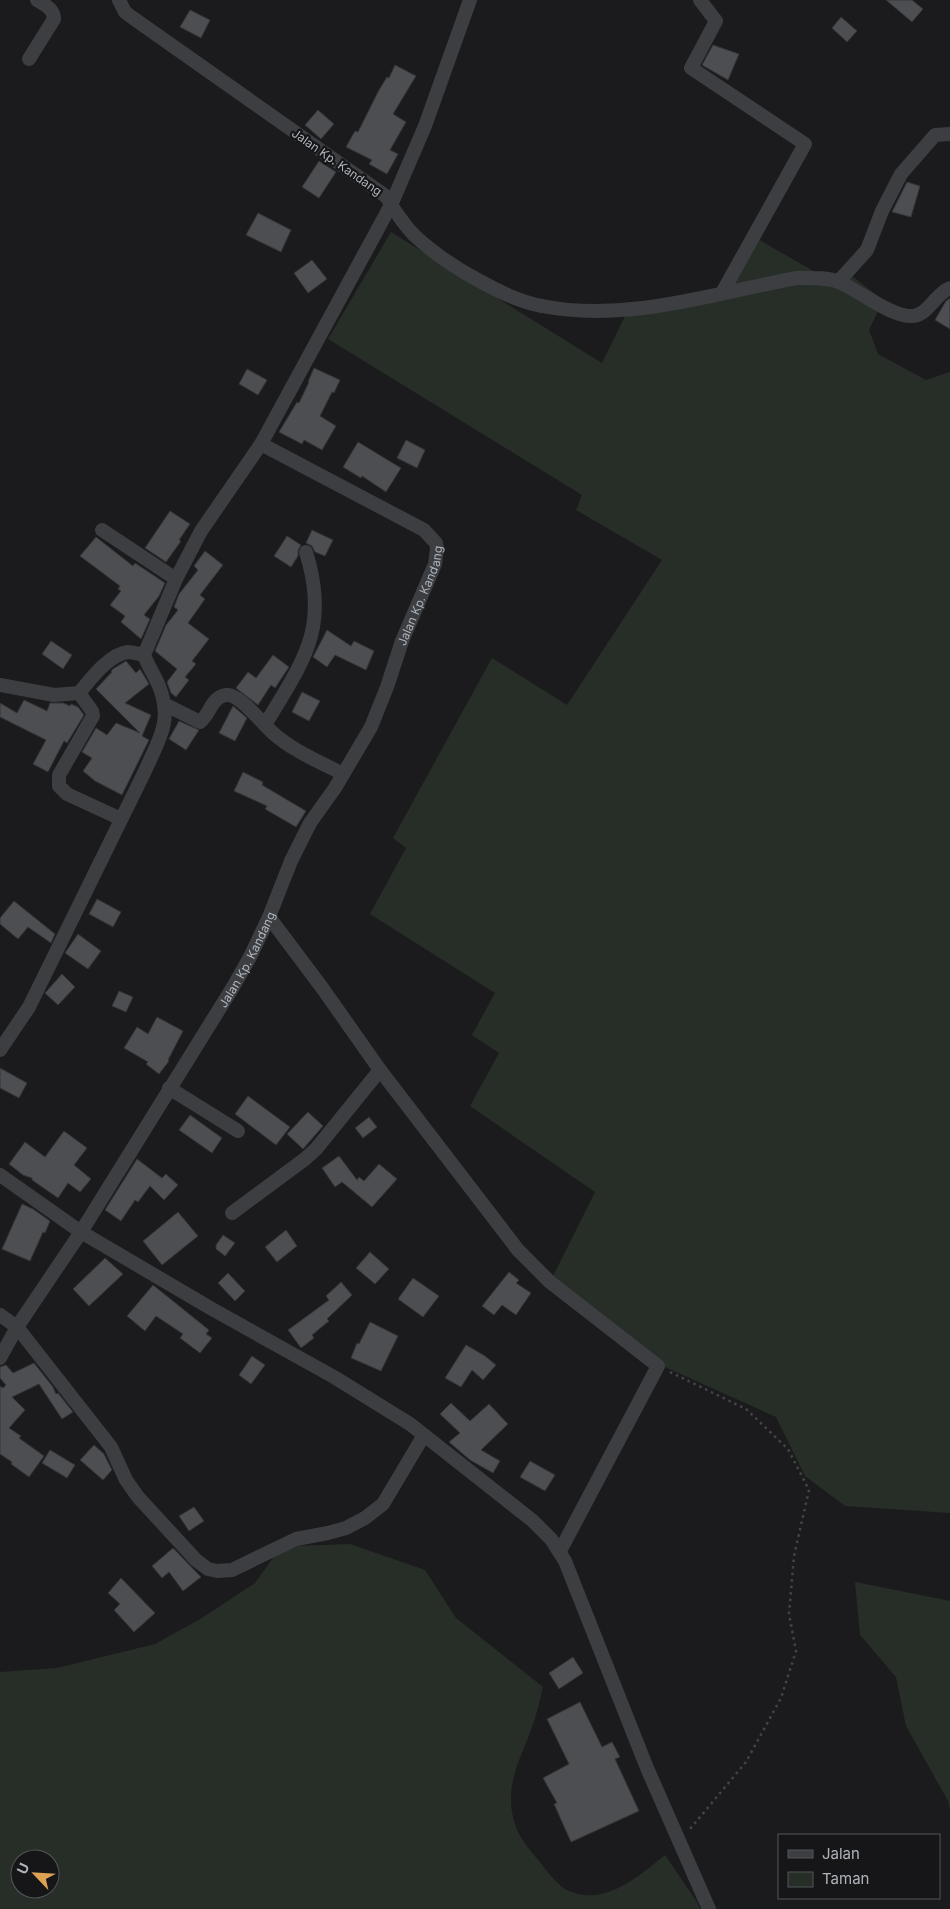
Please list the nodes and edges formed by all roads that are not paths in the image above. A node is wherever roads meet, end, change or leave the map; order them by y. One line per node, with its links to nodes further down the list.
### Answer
1 (38, 0): 5 (street)
2 (119, 0): 7 (street, Jalan Kp. Kandang)
3 (470, 0): 7 (street)
4 (700, 0): 10 (street)
5 (29, 59)
6 (950, 134): 8 (street)
7 (391, 205): 10 (street); 11 (street, Jalan Kp. Kandang)
8 (838, 282): 9 (street); 10 (street)
9 (950, 288)
10 (722, 293)
11 (261, 444): 14 (street); 20 (street, Jalan Kp. Kandang)
12 (102, 530): 14 (street)
13 (306, 552): 19 (street)
14 (176, 579): 15 (street)
15 (144, 655): 17 (street); 18 (street)
16 (0, 685): 17 (street)
17 (79, 693): 21 (street)
18 (166, 705): 19 (street); 21 (street)
19 (265, 725): 20 (street)
20 (344, 774): 22 (street, Jalan Kp. Kandang)
21 (121, 819): 23 (street)
22 (269, 917): 24 (street); 25 (street, Jalan Kp. Kandang)
23 (0, 1050)
24 (380, 1070): 28 (street); 34 (street)
25 (169, 1088): 26 (street); 29 (street, Jalan Kp. Kandang)
26 (238, 1131)
27 (0, 1175): 29 (street)
28 (232, 1213)
29 (81, 1232): 31 (street, Jalan Kp. Kandang); 33 (street)
30 (0, 1314): 31 (street)
31 (17, 1327): 32 (street, Jalan Kp. Kandang); 33 (street)
32 (0, 1358)
33 (424, 1435): 34 (street)
34 (560, 1551): 35 (street)
35 (709, 1909)

